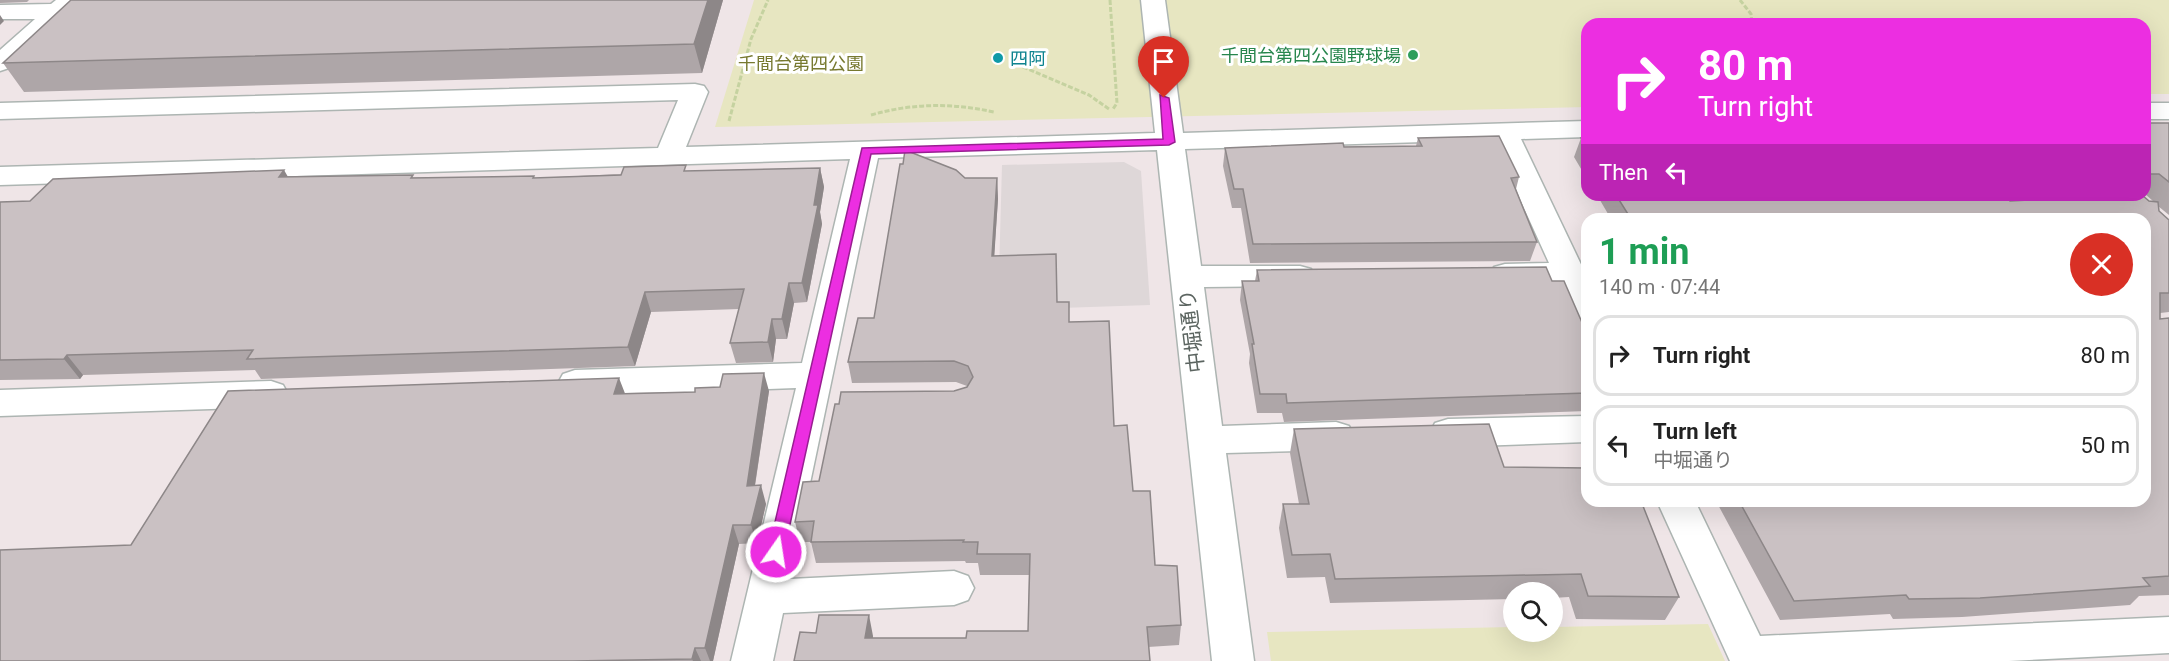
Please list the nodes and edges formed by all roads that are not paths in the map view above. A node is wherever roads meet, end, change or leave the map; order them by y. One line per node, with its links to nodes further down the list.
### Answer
1 (1153, 0): 12 (street, 中堀通り)
2 (64, 5): 3 (street); 4 (street); 5 (street)
3 (129, 9)
4 (0, 12)
5 (0, 63)
6 (0, 111): 13 (street)
7 (2151, 111): 8 (street)
8 (2169, 111)
9 (1581, 129): 10 (street)
10 (1503, 131): 12 (street); 15 (street)
11 (864, 134): 12 (street); 13 (street); 21 (street)
12 (1169, 142): 18 (street, 中堀通り)
13 (668, 157): 14 (street)
14 (0, 176)
15 (1569, 273): 16 (street); 19 (street)
16 (1473, 274)
17 (1330, 276): 18 (street)
18 (1186, 278): 27 (street, 中堀通り)
19 (1581, 298)
20 (541, 384): 21 (street)
21 (824, 390): 30 (street)
22 (301, 393): 23 (street)
23 (1, 404)
24 (1581, 429): 25 (street)
25 (1412, 434)
26 (1365, 435): 27 (street)
27 (1206, 440): 34 (street, 中堀通り)
28 (1679, 507): 32 (street)
29 (954, 588): 30 (street)
30 (766, 597): 33 (street)
31 (2169, 635): 32 (street)
32 (1750, 658)
33 (752, 661)
34 (1233, 661)

